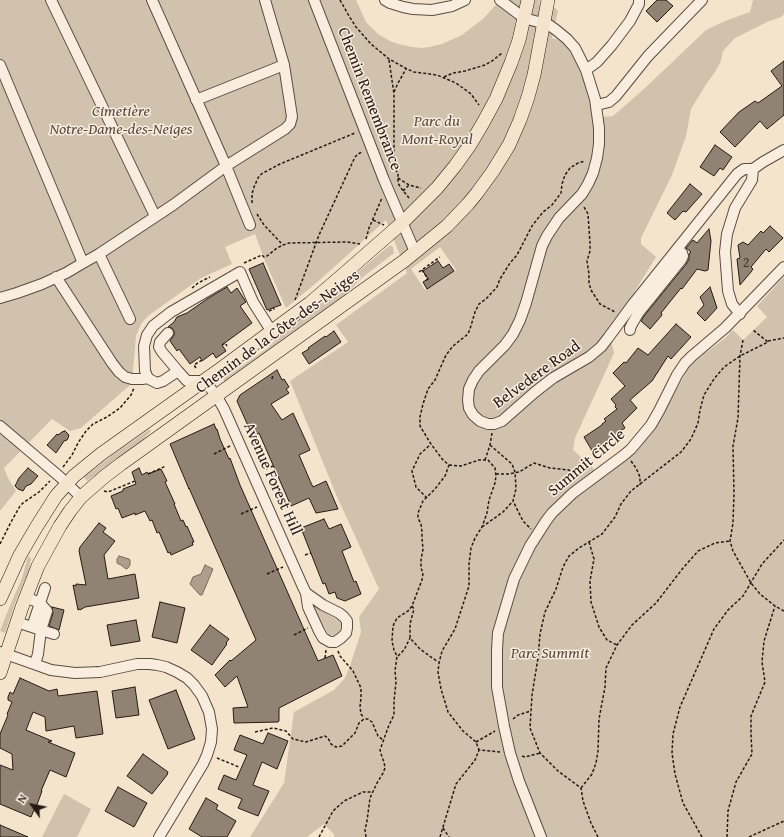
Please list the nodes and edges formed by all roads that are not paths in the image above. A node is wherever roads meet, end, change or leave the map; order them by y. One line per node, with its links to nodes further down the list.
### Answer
1 (51, 0): 22 (street)
2 (152, 0): 17 (street)
3 (265, 0): 14 (street)
4 (314, 0): 23 (street, Chemin Remembrance)
5 (385, 0): 6 (street)
6 (465, 0)
7 (500, 0): 12 (street)
8 (528, 0): 12 (main road, Chemin de la Côte-des-Neiges)
9 (548, 0): 13 (main road, Chemin de la Côte-des-Neiges)
10 (639, 0): 16 (street)
11 (702, 0): 18 (street)
12 (524, 18): 13 (street, Belvedere Road); 23 (main road, Chemin de la Côte-des-Neiges)
13 (544, 24): 16 (street, Belvedere Road); 26 (main road, Chemin de la Côte-des-Neiges)
14 (284, 65): 17 (street); 20 (street)
15 (0, 66): 28 (street)
16 (586, 70): 18 (street, Belvedere Road)
17 (196, 100): 20 (street)
18 (597, 105): 25 (street, Belvedere Road)
19 (784, 150): 21 (street, Belvedere Road)
20 (226, 166): 22 (street); 24 (street)
21 (753, 169): 25 (street, Belvedere Road); 32 (street)
22 (155, 216): 27 (street)
23 (402, 223): 26 (street, Chemin Remembrance); 35 (main road, Chemin de la Côte-des-Neiges)
24 (250, 225)
25 (677, 249): 34 (street)
26 (415, 252): 40 (main road, Chemin de la Côte-des-Neiges)
27 (99, 254): 28 (street); 33 (street)
28 (83, 263): 30 (street)
29 (784, 267): 32 (street, Summit Circle)
30 (56, 277): 31 (street); 38 (street)
31 (0, 298)
32 (740, 314): 56 (street, Summit Circle)
33 (130, 319)
34 (630, 330)
35 (272, 332): 38 (street); 39 (main road, Chemin de la Côte-des-Neiges)
36 (168, 333): 37 (street)
37 (178, 371): 38 (street); 39 (street)
38 (148, 378)
39 (205, 381): 40 (street, Avenue Forest Hill); 42 (main road, Chemin de la Côte-des-Neiges)
40 (217, 397): 43 (main road, Chemin de la Côte-des-Neiges); 45 (street, Avenue Forest Hill)
41 (0, 426): 42 (street)
42 (67, 483): 43 (street); 47 (main road, Chemin de la Côte-des-Neiges)
43 (82, 497): 46 (main road, Chemin de la Côte-des-Neiges)
44 (45, 588): 48 (street)
45 (306, 593): 45 (street, Avenue Forest Hill)
46 (25, 597): 48 (street); 49 (main road, Chemin de la Côte-des-Neiges)
47 (0, 599)
48 (40, 603): 50 (street); 50 (street)
49 (16, 622): 50 (street); 52 (main road, Chemin de la Côte-des-Neiges)
50 (36, 629): 51 (street); 53 (street)
51 (54, 634)
52 (3, 653): 53 (street); 54 (main road, Chemin de la Côte-des-Neiges)
53 (35, 664): 55 (street)
54 (0, 673)
55 (159, 837)
56 (540, 837)

